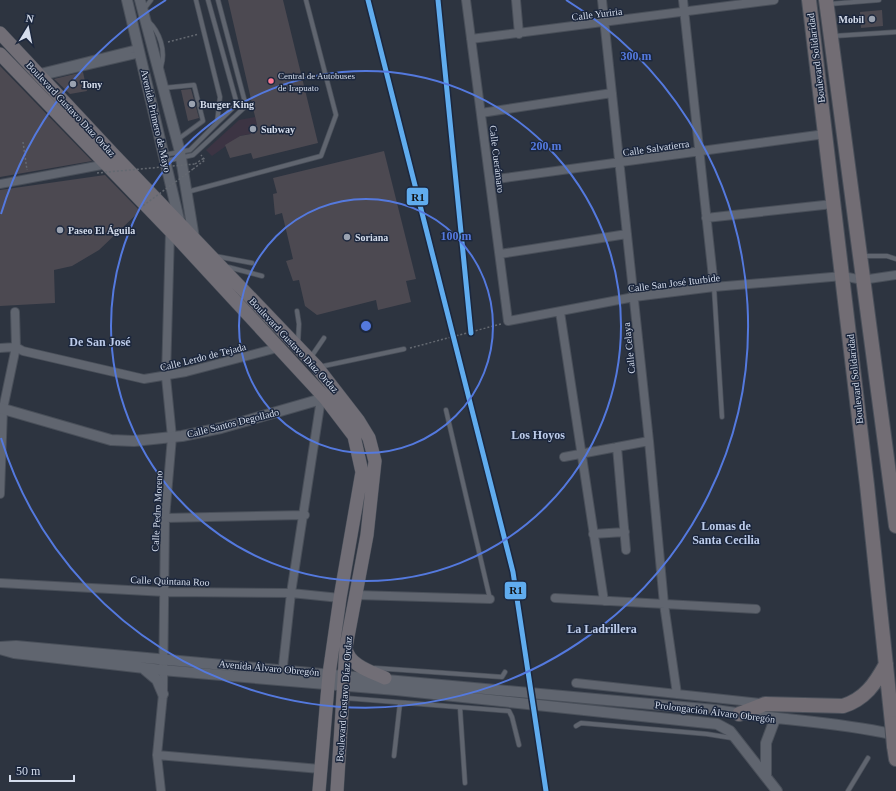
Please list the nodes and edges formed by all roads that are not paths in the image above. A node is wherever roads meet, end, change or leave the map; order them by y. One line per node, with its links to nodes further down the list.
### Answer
1 (127, 0): 25 (street, Avenida Primero de Mayo)
2 (140, 0): 17 (street, Avenida Primero de Mayo)
3 (151, 0): 17 (lane)
4 (196, 0): 31 (lane)
5 (208, 0): 31 (lane)
6 (218, 0): 35 (lane)
7 (306, 0): 41 (lane)
8 (466, 0): 24 (street, Calle Cuerámaro)
9 (516, 0): 21 (street)
10 (602, 0): 18 (street, Calle Celaya)
11 (683, 0): 16 (street)
12 (774, 0): 16 (street, Calle Yuriria)
13 (809, 0): 23 (highway, Boulevard Solidaridad)
14 (879, 0): 15 (lane)
15 (826, 2): 22 (highway, Boulevard Solidaridad)
16 (685, 12): 18 (street, Calle Yuriria); 34 (street)
17 (144, 14): 28 (street, Avenida Primero de Mayo)
18 (604, 23): 21 (street, Calle Yuriria); 29 (street, Calle Celaya)
19 (896, 32): 22 (lane)
20 (0, 33): 27 (main road, Boulevard Gustavo Díaz Ordaz)
21 (519, 34): 24 (street, Calle Yuriria)
22 (832, 36): 23 (highway); 49 (highway, Boulevard Solidaridad)
23 (813, 37): 32 (highway, Boulevard Solidaridad)
24 (471, 40): 30 (street, Calle Cuerámaro)
25 (139, 51): 27 (street); 36 (street, Avenida Primero de Mayo)
26 (0, 54): 38 (main road, Boulevard Gustavo Díaz Ordaz)
27 (39, 75): 44 (main road, Boulevard Gustavo Díaz Ordaz)
28 (163, 88): 33 (street, Avenida Primero de Mayo); 33 (lane)
29 (612, 93): 30 (street); 37 (street, Calle Celaya)
30 (481, 113): 39 (street, Calle Cuerámaro)
31 (217, 123): 35 (lane)
32 (825, 134): 34 (street, Calle Salvatierra); 42 (highway, Boulevard Solidaridad)
33 (177, 140): 35 (street, Avenida Primero de Mayo)
34 (699, 152): 37 (street, Calle Salvatierra); 43 (street)
35 (180, 155): 36 (lane); 36 (lane); 41 (street, Avenida Primero de Mayo)
36 (165, 158): 44 (street, Avenida Primero de Mayo)
37 (620, 163): 39 (street, Calle Salvatierra); 45 (street, Calle Celaya)
38 (107, 164): 40 (street); 44 (main road, Boulevard Gustavo Díaz Ordaz)
39 (490, 180): 48 (street, Calle Cuerámaro)
40 (0, 184)
41 (187, 192): 46 (street, Avenida Primero de Mayo)
42 (834, 204): 43 (street); 55 (highway, Boulevard Solidaridad)
43 (706, 218): 57 (street)
44 (175, 228): 46 (main road, Boulevard Gustavo Díaz Ordaz); 70 (street, Calle Pedro Moreno)
45 (627, 234): 48 (street); 58 (street, Calle Celaya)
46 (187, 240): 47 (main road, Boulevard Gustavo Díaz Ordaz); 67 (main road, Boulevard Gustavo Díaz Ordaz)
47 (209, 254): 51 (lane); 52 (main road, Boulevard Gustavo Díaz Ordaz)
48 (500, 254): 62 (street, Calle Cuerámaro)
49 (859, 256): 50 (lane); 56 (highway, Boulevard Solidaridad)
50 (896, 259)
51 (252, 264)
52 (220, 265): 54 (lane); 64 (main road, Boulevard Gustavo Díaz Ordaz)
53 (896, 275): 56 (street)
54 (262, 276)
55 (843, 276): 56 (street, Calle San José Iturbide); 57 (street, Calle San José Iturbide); 100 (highway, Boulevard Solidaridad)
56 (862, 280): 83 (highway, Boulevard Solidaridad)
57 (714, 287): 58 (street, Calle San José Iturbide); 74 (lane)
58 (634, 297): 61 (street, Calle San José Iturbide); 76 (street, Calle Celaya)
59 (296, 311): 64 (lane)
60 (15, 312): 65 (street)
61 (560, 312): 62 (street, Calle San José Iturbide); 78 (street)
62 (505, 323)
63 (324, 338): 69 (lane)
64 (295, 344): 67 (street, Calle Lerdo de Tejada); 69 (main road, Boulevard Gustavo Díaz Ordaz)
65 (16, 346): 66 (street); 70 (street, Calle Lerdo de Tejada); 72 (street)
66 (0, 348)
67 (279, 348): 70 (street, Calle Lerdo de Tejada); 71 (main road, Boulevard Gustavo Díaz Ordaz)
68 (404, 349): 69 (lane)
69 (313, 363): 90 (main road, Boulevard Gustavo Díaz Ordaz)
70 (166, 377): 75 (street, Calle Pedro Moreno)
71 (323, 399): 75 (street, Calle Santos Degollado); 81 (street); 91 (main road, Boulevard Gustavo Díaz Ordaz)
72 (2, 409): 75 (street, Calle Santos Degollado); 80 (street)
73 (446, 410): 93 (lane)
74 (722, 417)
75 (172, 437): 82 (street, Calle Pedro Moreno)
76 (649, 441): 77 (street); 95 (street, Calle Celaya)
77 (617, 447): 78 (street); 84 (street)
78 (581, 453): 79 (street); 85 (street)
79 (564, 456)
80 (0, 494)
81 (304, 515): 82 (street); 89 (street)
82 (165, 518): 88 (street, Calle Pedro Moreno)
83 (896, 526)
84 (625, 532): 85 (street); 86 (street)
85 (593, 534): 94 (street)
86 (626, 550)
87 (0, 583): 88 (street, Calle Quintana Roo)
88 (166, 592): 89 (street, Calle Quintana Roo); 99 (street, Calle Pedro Moreno)
89 (291, 593): 91 (street, Calle Quintana Roo); 105 (street)
90 (356, 596): 93 (street); 97 (main road, Boulevard Gustavo Díaz Ordaz)
91 (340, 598): 107 (main road, Boulevard Gustavo Díaz Ordaz)
92 (555, 598): 94 (street)
93 (490, 599)
94 (604, 601): 95 (street)
95 (664, 604): 96 (street); 112 (street, Calle Celaya)
96 (756, 609)
97 (346, 647): 101 (main road); 109 (main road, Boulevard Gustavo Díaz Ordaz)
98 (0, 648): 99 (street, Avenida Álvaro Obregón); 102 (street, Avenida Álvaro Obregón)
99 (162, 658): 103 (street, Calle Pedro Moreno); 105 (street, Avenida Álvaro Obregón)
100 (886, 664): 115 (highway); 123 (highway, Boulevard Solidaridad)
101 (362, 667): 104 (lane); 106 (main road)
102 (140, 668): 103 (street, Avenida Álvaro Obregón); 111 (street)
103 (162, 670): 105 (street, Avenida Álvaro Obregón); 111 (street, Calle Pedro Moreno)
104 (505, 672)
105 (282, 675): 107 (street, Avenida Álvaro Obregón)
106 (385, 678): 109 (street, Avenida Álvaro Obregón); 110 (street, Avenida Álvaro Obregón)
107 (329, 679): 109 (street, Avenida Álvaro Obregón); 128 (main road, Boulevard Gustavo Díaz Ordaz)
108 (576, 683): 112 (street)
109 (343, 686): 114 (lane); 116 (street, Avenida Álvaro Obregón); 133 (main road, Boulevard Gustavo Díaz Ordaz)
110 (538, 693): 118 (street, Prolongación Álvaro Obregón)
111 (163, 694): 125 (street, Calle Pedro Moreno)
112 (677, 694): 113 (street)
113 (716, 698): 115 (street); 118 (street)
114 (400, 703): 117 (lane); 126 (lane)
115 (765, 704): 119 (highway)
116 (535, 705): 122 (street, Prolongación Álvaro Obregón)
117 (460, 708): 124 (lane); 130 (lane)
118 (716, 710): 119 (street, Prolongación Álvaro Obregón)
119 (739, 714): 120 (street, Prolongación Álvaro Obregón)
120 (775, 719): 123 (street, Prolongación Álvaro Obregón); 129 (street)
121 (576, 726): 122 (lane)
122 (736, 739): 129 (street)
123 (894, 740)
124 (519, 745)
125 (157, 755): 128 (street); 131 (street, Calle Pedro Moreno)
126 (394, 756)
127 (868, 758): 135 (lane)
128 (320, 769): 132 (main road, Boulevard Gustavo Díaz Ordaz)
129 (766, 776): 134 (street)
130 (465, 783)
131 (161, 791)
132 (319, 791)
133 (337, 791)
134 (777, 791)
135 (848, 791)

